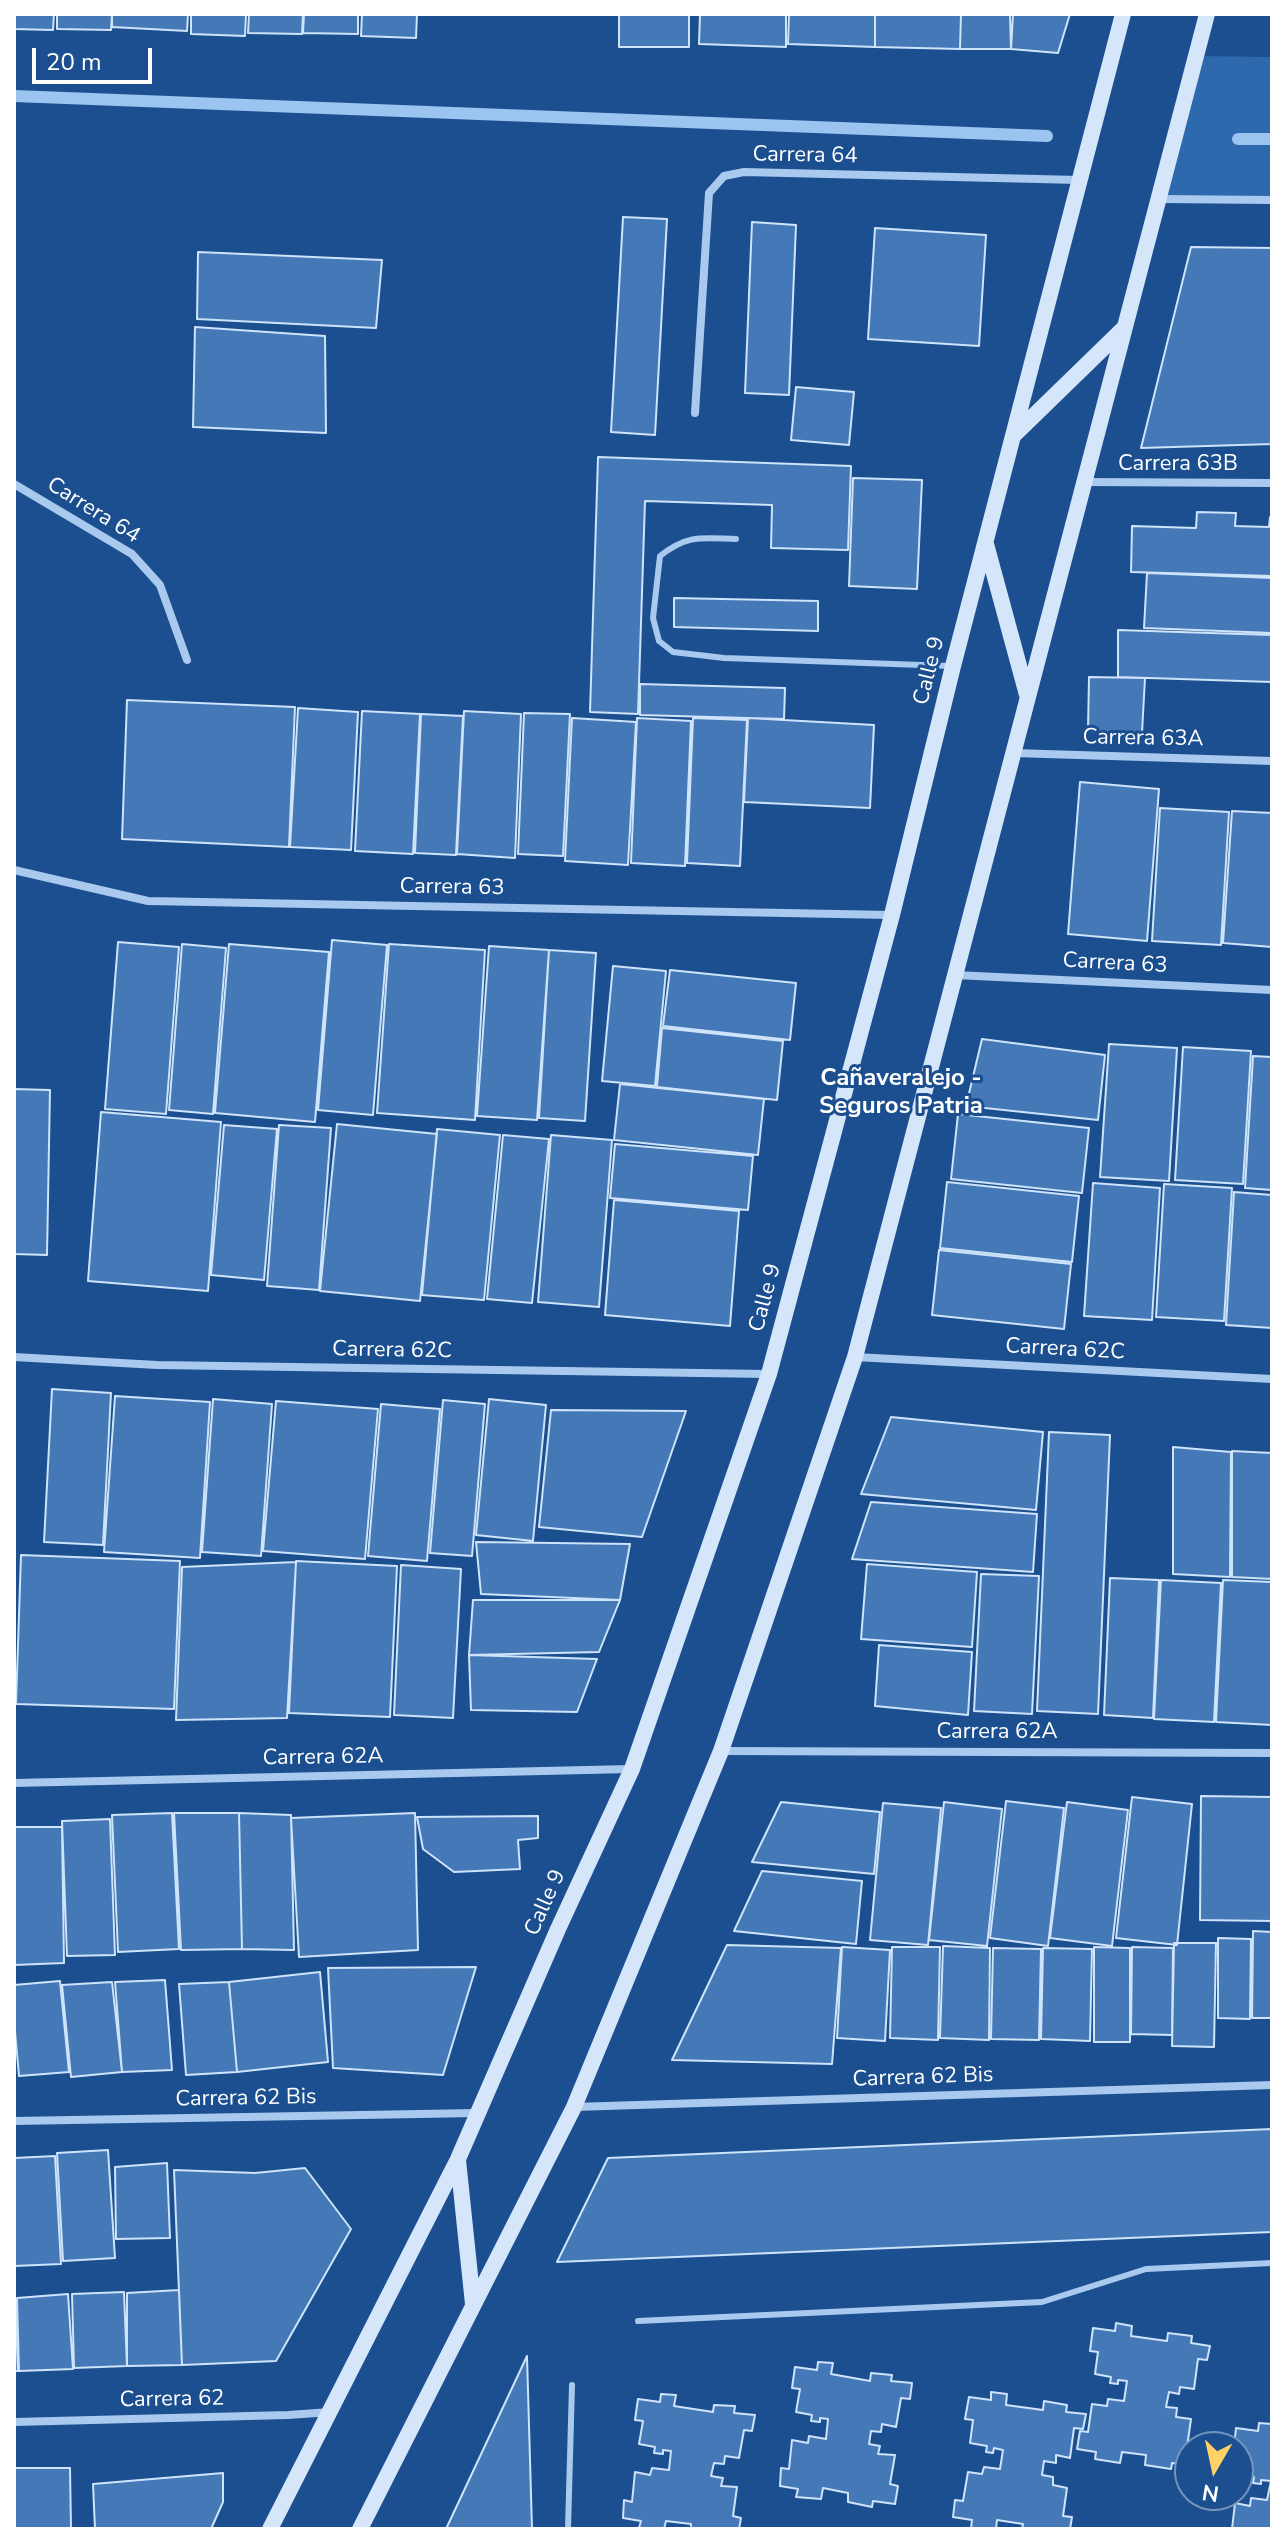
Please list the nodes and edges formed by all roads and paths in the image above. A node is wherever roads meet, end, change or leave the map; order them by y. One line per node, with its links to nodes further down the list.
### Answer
1 (1123, 14): 3 (main road, Calle 9)
2 (1207, 14): 4 (main road)
3 (1080, 180): 7 (street, Carrera 64); 8 (main road, Calle 9)
4 (1158, 199): 5 (street); 6 (main road)
5 (1272, 200)
6 (1124, 328): 8 (main road); 9 (main road)
7 (695, 413)
8 (1014, 435): 13 (main road, Calle 9)
9 (1083, 482): 10 (street, Carrera 63B); 16 (main road)
10 (1272, 483)
11 (14, 484): 14 (street, Carrera 64)
12 (736, 539): 15 (lane)
13 (985, 542): 15 (main road, Calle 9); 16 (main road)
14 (187, 660)
15 (953, 666): 20 (main road, Calle 9)
16 (1028, 697): 17 (main road)
17 (1013, 753): 18 (street, Carrera 63A); 21 (main road)
18 (1272, 761)
19 (14, 870): 20 (street, Carrera 63)
20 (892, 915): 25 (main road, Calle 9)
21 (955, 975): 22 (street, Carrera 63); 24 (main road)
22 (1272, 990)
23 (14, 1357): 25 (street, Carrera 62C)
24 (855, 1357): 26 (street, Carrera 62C); 27 (main road)
25 (769, 1374): 29 (main road, Calle 9)
26 (1272, 1379)
27 (721, 1751): 28 (street, Carrera 62A); 32 (main road)
28 (1272, 1753)
29 (632, 1769): 30 (street, Carrera 62A); 33 (main road, Calle 9)
30 (14, 1783)
31 (1272, 2085): 32 (street, Carrera 62 Bis)
32 (574, 2107): 37 (main road)
33 (478, 2113): 34 (street, Carrera 62 Bis); 35 (main road, Calle 9)
34 (14, 2121)
35 (458, 2159): 37 (main road); 40 (main road, Calle 9)
36 (1272, 2263): 38 (lane)
37 (473, 2304): 43 (main road)
38 (638, 2321)
39 (572, 2385): 44 (lane)
40 (331, 2412): 41 (street, Carrera 62); 42 (main road, Calle 9)
41 (14, 2422)
42 (270, 2529)
43 (360, 2529)
44 (568, 2529)

